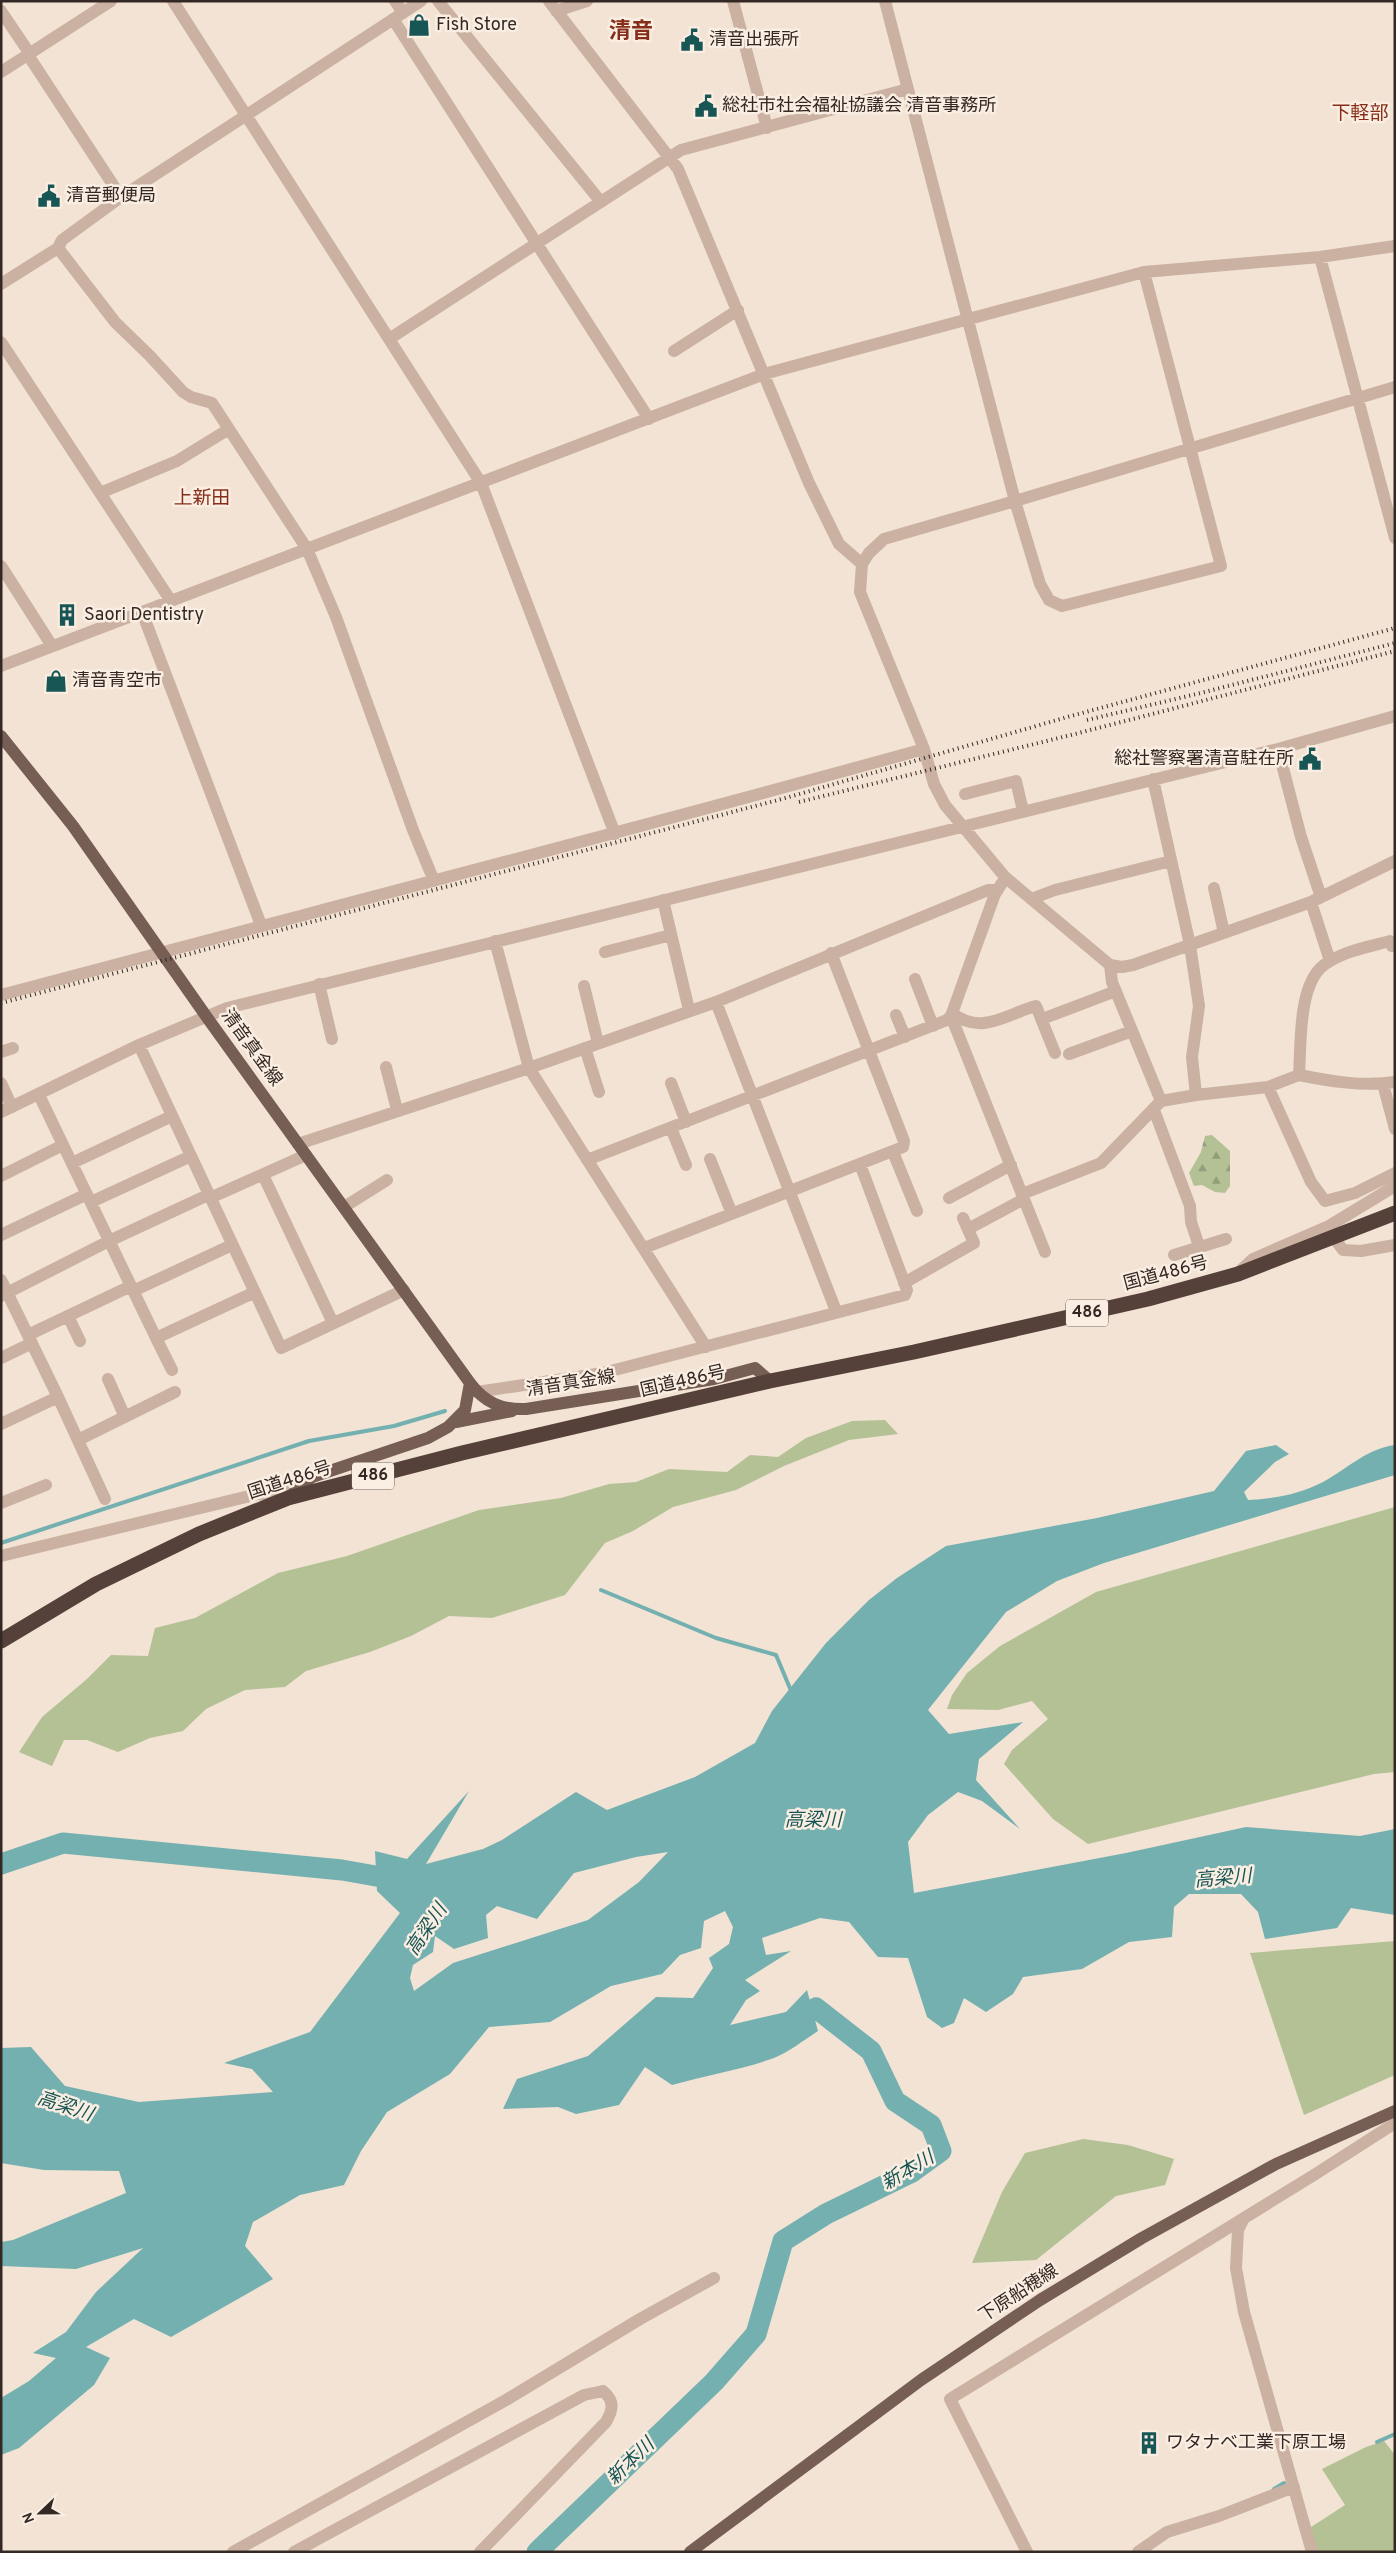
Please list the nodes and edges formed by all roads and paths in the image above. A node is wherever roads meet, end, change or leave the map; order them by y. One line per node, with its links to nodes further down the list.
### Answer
1 (111, 1): 12 (street)
2 (173, 1): 15 (street)
3 (395, 1): 11 (street)
4 (421, 1): 11 (street)
5 (438, 1): 19 (street)
6 (587, 1): 9 (street)
7 (733, 1): 16 (street)
8 (885, 1): 14 (street)
9 (552, 6): 17 (street)
10 (1, 11): 12 (street)
11 (398, 16): 15 (street); 20 (street)
12 (29, 54): 13 (street); 18 (street)
13 (1, 72)
14 (908, 89): 16 (street); 27 (street)
15 (246, 115): 18 (street); 28 (street)
16 (767, 128): 17 (street)
17 (671, 157): 19 (street); 26 (street)
18 (121, 197): 22 (street)
19 (601, 202): 20 (street)
20 (536, 244): 28 (street); 34 (street)
21 (1395, 246): 23 (street)
22 (58, 248): 25 (street); 35 (street)
23 (1320, 257): 24 (street); 33 (street)
24 (1144, 272): 27 (street); 36 (street)
25 (3, 279)
26 (738, 310): 30 (street); 31 (street)
27 (969, 319): 31 (street); 39 (street)
28 (389, 339): 37 (street)
29 (1, 342): 38 (street)
30 (674, 352)
31 (764, 374): 34 (street); 42 (street)
32 (1395, 387): 33 (street)
33 (1358, 397): 36 (street); 40 (street)
34 (649, 419): 37 (street)
35 (229, 429): 38 (street); 41 (street)
36 (1191, 450): 39 (street); 39 (street)
37 (481, 482): 41 (street); 56 (street)
38 (100, 493): 44 (street)
39 (1015, 502): 42 (street)
40 (1395, 538)
41 (307, 549): 44 (street); 60 (street)
42 (862, 564): 50 (street)
43 (1, 566): 46 (street)
44 (171, 601): 45 (street)
45 (142, 612): 46 (street); 66 (street)
46 (52, 646): 47 (street)
47 (1, 666)
48 (1395, 716): 51 (street)
49 (1, 736): 72 (main road, 清音真金線)
50 (924, 749): 55 (street); 56 (street)
51 (1278, 750): 52 (street); 64 (street)
52 (1153, 779): 54 (street); 57 (street)
53 (965, 794): 54 (street)
54 (1023, 811): 55 (street)
55 (961, 826): 59 (street); 65 (street)
56 (615, 834): 60 (street)
57 (1171, 861): 63 (street); 70 (street)
58 (1395, 862): 64 (street)
59 (1005, 877): 62 (street); 63 (street)
60 (434, 880): 66 (street)
61 (1214, 888): 67 (street)
62 (998, 890): 74 (street); 84 (street)
63 (1031, 899): 76 (street)
64 (1316, 899): 67 (street); 75 (street)
65 (663, 900): 68 (street); 69 (street)
66 (261, 925): 72 (street)
67 (1224, 933): 70 (street)
68 (671, 935): 73 (street); 83 (street)
69 (495, 940): 78 (street); 99 (street)
70 (1190, 945): 76 (street); 106 (street)
71 (1395, 946): 75 (street)
72 (162, 952): 81 (street); 86 (main road, 清音真金線)
73 (606, 952)
74 (831, 954): 82 (street); 95 (street)
75 (1330, 961): 100 (street)
76 (1110, 965): 80 (street)
77 (915, 979): 88 (street)
78 (319, 984): 86 (street); 91 (street)
79 (584, 986): 92 (street)
80 (1116, 991): 87 (street); 89 (street)
81 (1, 995)
82 (716, 1002): 83 (street); 108 (street)
83 (689, 1010): 92 (street)
84 (951, 1014): 87 (street); 88 (street); 126 (street)
85 (896, 1015): 90 (street)
86 (206, 1016): 93 (street); 116 (main road, 清音真金線)
87 (1042, 1019): 96 (street)
88 (934, 1026): 90 (street)
89 (1132, 1031): 97 (street); 109 (street)
90 (905, 1037): 95 (street)
91 (332, 1038)
92 (598, 1043): 94 (street)
93 (139, 1045): 107 (street); 112 (street)
94 (585, 1048): 99 (street); 105 (street)
95 (868, 1052): 108 (street); 118 (street)
96 (1056, 1053)
97 (1069, 1054)
98 (386, 1067): 111 (street)
99 (529, 1068): 111 (street); 122 (street)
100 (1299, 1075): 103 (street); 104 (street)
101 (1, 1083): 110 (street)
102 (671, 1083): 113 (street)
103 (1389, 1083): 115 (street)
104 (1268, 1087): 106 (street); 127 (street)
105 (599, 1092)
106 (1196, 1094): 109 (street)
107 (39, 1095): 110 (street); 117 (street)
108 (752, 1096): 113 (street); 132 (street)
109 (1157, 1106): 133 (street); 147 (street)
110 (7, 1110)
111 (398, 1110): 116 (street)
112 (172, 1116): 120 (street); 123 (street)
113 (686, 1122): 114 (street)
114 (671, 1128): 122 (street); 125 (street)
115 (1395, 1129)
116 (298, 1144): 119 (main road, 清音真金線)
117 (63, 1145): 123 (street); 129 (street)
118 (893, 1152): 124 (street); 138 (street)
119 (306, 1155): 128 (street); 137 (main road, 清音真金線)
120 (191, 1156): 134 (street); 135 (street)
121 (710, 1159): 140 (street)
122 (587, 1160): 148 (street)
123 (72, 1163): 135 (street)
124 (860, 1164): 132 (street); 153 (street)
125 (686, 1165)
126 (1011, 1165): 133 (street); 136 (street)
127 (1395, 1173)
128 (263, 1174): 134 (street); 160 (street)
129 (1, 1176)
130 (387, 1180): 137 (street)
131 (1395, 1186): 151 (street)
132 (789, 1192): 140 (street); 158 (street)
133 (1023, 1196): 149 (street); 153 (street)
134 (209, 1197): 144 (street); 145 (street)
135 (89, 1198): 141 (street); 144 (street)
136 (950, 1198)
137 (344, 1207): 155 (main road, 清音真金線)
138 (917, 1211)
139 (1395, 1213): 142 (highway, 国道486号 / 486)
140 (732, 1214): 148 (street)
141 (1, 1235)
142 (1334, 1238): 146 (street); 151 (highway, 国道486号 / 486)
143 (1226, 1239): 147 (street)
144 (109, 1241): 154 (street); 157 (street)
145 (232, 1245): 154 (street); 156 (street)
146 (1395, 1245)
147 (1199, 1246): 150 (street)
148 (644, 1248): 164 (street)
149 (1045, 1252)
150 (1174, 1255)
151 (1238, 1274): 168 (highway, 国道486号 / 486)
152 (1, 1280): 157 (street)
153 (904, 1283): 158 (street)
154 (132, 1288): 159 (street); 161 (street)
155 (404, 1290): 160 (street); 169 (main road, 清音真金線)
156 (255, 1292): 160 (street); 161 (street)
157 (4, 1294): 162 (street)
158 (836, 1311): 164 (street)
159 (68, 1316): 162 (street); 163 (street)
160 (332, 1323)
161 (156, 1338): 166 (street)
162 (30, 1339): 165 (street); 171 (street)
163 (80, 1341)
164 (706, 1347): 169 (street)
165 (1, 1358)
166 (172, 1370)
167 (108, 1379): 173 (street)
168 (770, 1381): 172 (main road, 清音真金線); 180 (highway, 国道486号 / 486)
169 (473, 1388): 172 (main road, 清音真金線); 174 (main road)
170 (175, 1392): 173 (street)
171 (58, 1397): 175 (street); 176 (street)
172 (514, 1410): 174 (main road)
173 (125, 1417): 176 (street)
174 (456, 1422): 177 (main road)
175 (1, 1424)
176 (78, 1440): 181 (street)
177 (312, 1477): 179 (street); 180 (main road)
178 (46, 1485): 182 (street)
179 (258, 1494): 180 (street); 183 (street)
180 (288, 1498): 184 (highway, 国道486号 / 486)
181 (105, 1499)
182 (1, 1503)
183 (1, 1556)
184 (1, 1641)
185 (1395, 2111): 193 (main road, 下原船穂線)
186 (1395, 2123): 187 (street)
187 (1244, 2218): 189 (street); 194 (street)
188 (714, 2278): 190 (street)
189 (1294, 2487): 195 (street); 196 (street)
190 (233, 2552)
191 (294, 2552): 192 (street)
192 (480, 2552)
193 (690, 2552)
194 (1027, 2552)
195 (1138, 2552)
196 (1312, 2552)

